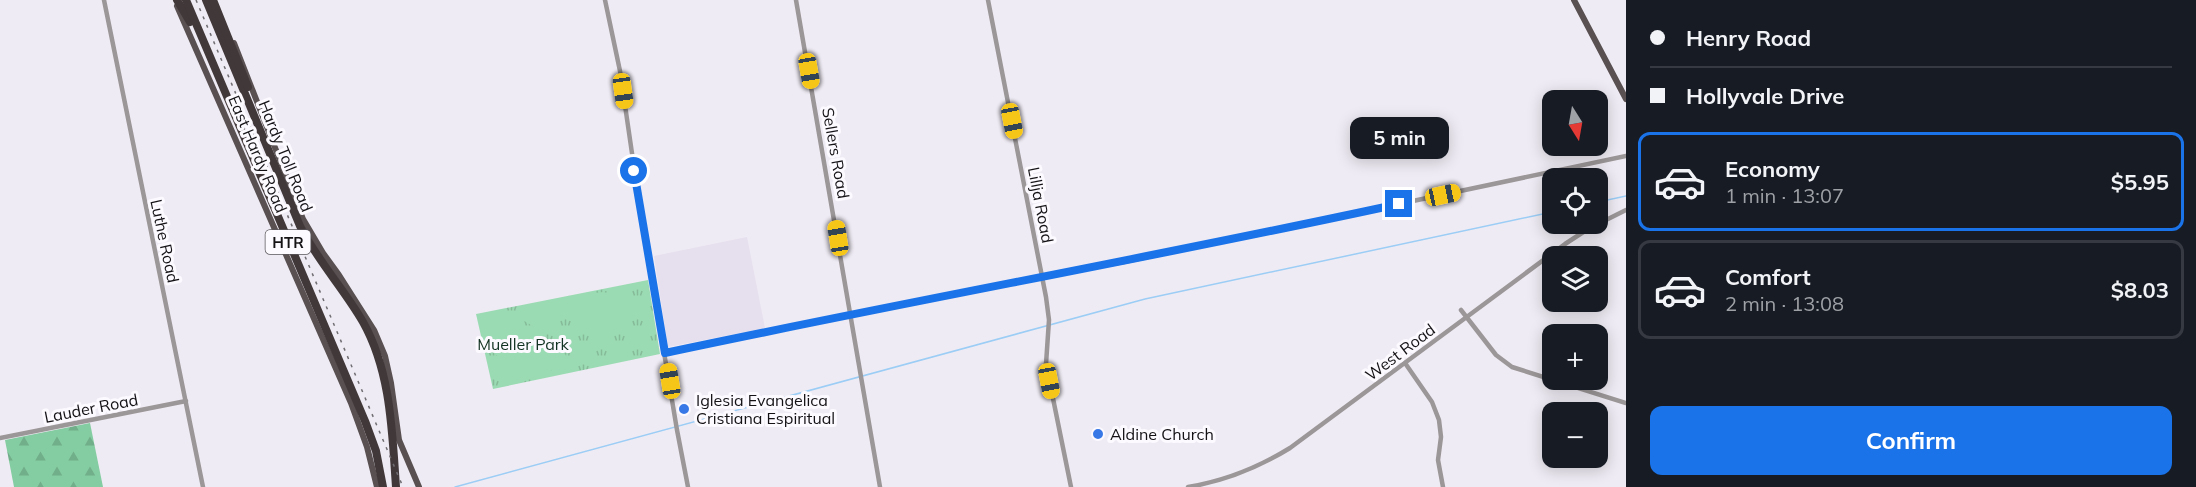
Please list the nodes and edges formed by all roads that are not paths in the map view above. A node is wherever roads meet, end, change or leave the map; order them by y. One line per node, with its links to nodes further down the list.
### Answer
1 (104, 0): 23 (street, Luthe Road)
2 (176, 0): 13 (highway); 28 (main road, East Hardy Road)
3 (186, 0): 13 (highway, Hardy Toll Road / HTR)
4 (206, 0): 11 (highway, Hardy Toll Road / HTR)
5 (214, 0): 11 (highway); 30 (main road)
6 (605, 0): 21 (street)
7 (796, 0): 19 (street, Sellers Road)
8 (988, 0): 17 (street, Lillja Road)
9 (1574, 0): 10 (main road)
10 (1626, 99)
11 (257, 121): 29 (highway, Hardy Toll Road / HTR)
12 (1626, 156): 17 (street)
13 (263, 184): 28 (highway, Hardy Toll Road / HTR)
14 (1626, 205): 16 (street, West Road)
15 (1626, 210): 16 (street, West Road)
16 (1615, 214): 20 (street, West Road)
17 (1042, 276): 19 (street); 33 (street, Lillja Road)
18 (1461, 310): 20 (street)
19 (851, 315): 21 (street); 32 (street, Sellers Road)
20 (1466, 316): 22 (street, West Road); 24 (street)
21 (665, 353): 31 (street)
22 (1405, 363): 26 (street, West Road); 35 (street)
23 (186, 401): 25 (street, Lauder Road); 27 (street, Luthe Road)
24 (1626, 403)
25 (0, 438)
26 (1196, 486): 34 (street, West Road)
27 (203, 487)
28 (380, 487)
29 (396, 487)
30 (419, 487)
31 (688, 487)
32 (880, 487)
33 (1071, 487)
34 (1188, 487)
35 (1443, 487)

